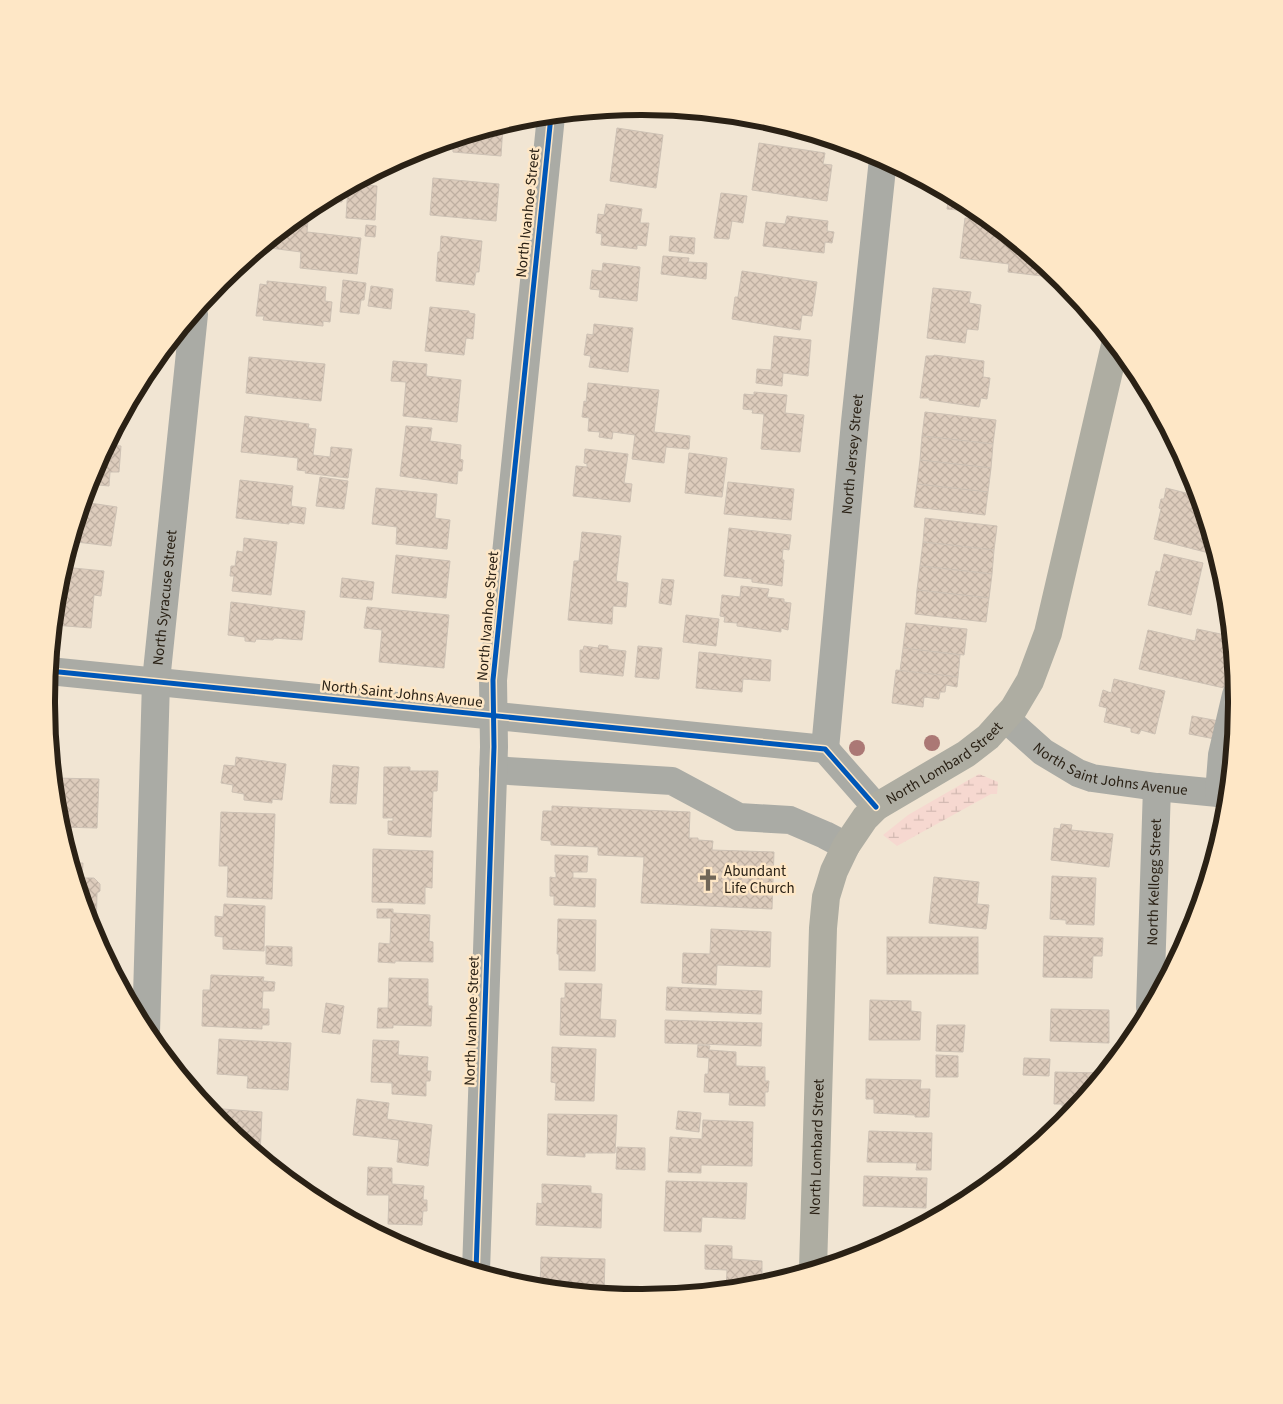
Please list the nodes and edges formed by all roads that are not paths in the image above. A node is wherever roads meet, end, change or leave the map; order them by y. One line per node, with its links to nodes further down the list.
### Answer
1 (550, 123): 7 (street, North Ivanhoe Street)
2 (882, 167): 10 (street, North Jersey Street)
3 (193, 325): 6 (street, North Syracuse Street)
4 (1113, 353): 8 (main road, North Lombard Street)
5 (56, 672): 6 (street, North Saint Johns Avenue)
6 (156, 681): 7 (street, North Saint Johns Avenue); 18 (street, North Syracuse Street)
7 (493, 715): 10 (street, North Saint Johns Avenue); 11 (street, North Ivanhoe Street)
8 (1006, 718): 13 (street, North Saint Johns Avenue); 15 (main road, North Lombard Street)
9 (1227, 733): 12 (street)
10 (825, 749): 15 (street)
11 (493, 770): 16 (street); 20 (street, North Ivanhoe Street)
12 (1223, 781)
13 (1157, 787): 14 (street, North Saint Johns Avenue); 17 (street, North Kellogg Street)
14 (1221, 794)
15 (876, 807): 16 (main road, North Lombard Street)
16 (846, 846): 19 (main road, North Lombard Street)
17 (1150, 992)
18 (146, 1016)
19 (813, 1262)
20 (476, 1265)

